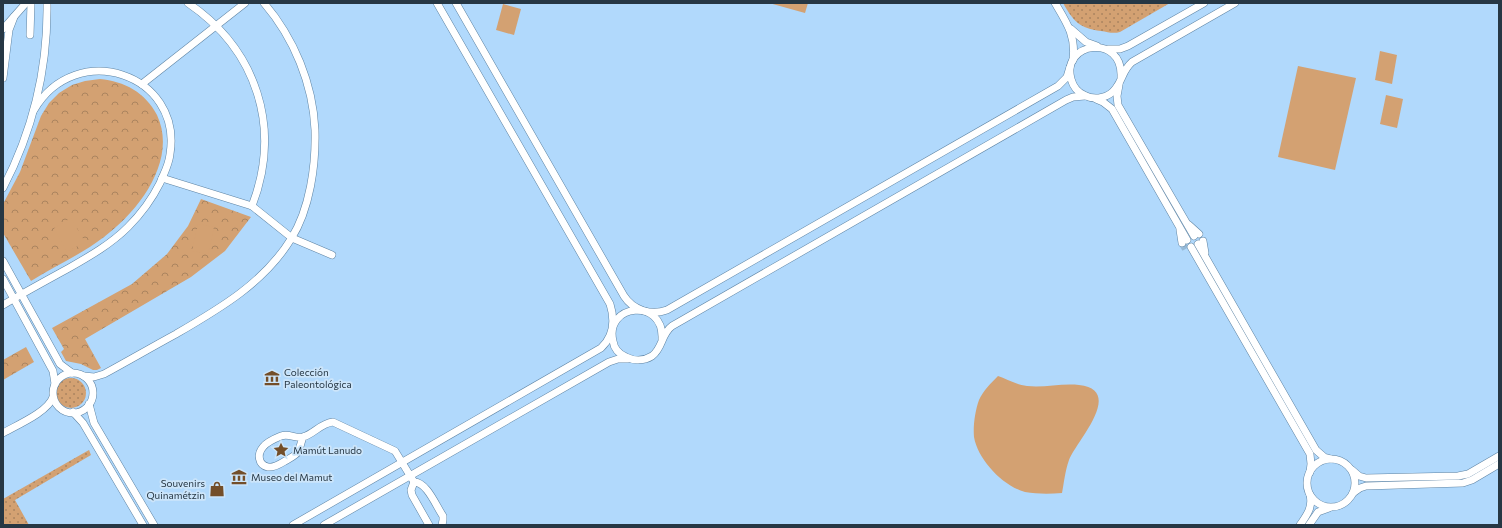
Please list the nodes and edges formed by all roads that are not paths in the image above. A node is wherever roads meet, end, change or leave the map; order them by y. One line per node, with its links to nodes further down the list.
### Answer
1 (26, 3): 12 (street)
2 (31, 3): 14 (street)
3 (47, 3): 25 (street)
4 (188, 3): 15 (street)
5 (245, 3): 15 (street)
6 (264, 3): 33 (street)
7 (438, 3): 42 (street)
8 (456, 3): 41 (street)
9 (1055, 3): 16 (street)
10 (1204, 3): 20 (street)
11 (1235, 3): 23 (street)
12 (20, 11): 13 (street); 14 (street)
13 (14, 17): 17 (street); 19 (street)
14 (31, 17): 18 (street)
15 (216, 26): 24 (street); 31 (street)
16 (1070, 28): 20 (street); 21 (street)
17 (3, 30): 19 (street)
18 (30, 35)
19 (9, 37): 22 (street)
20 (1101, 47): 21 (street); 23 (street)
21 (1071, 64): 27 (street); 41 (street)
22 (3, 78)
23 (1120, 80): 27 (street); 32 (street)
24 (142, 84): 26 (street); 29 (street)
25 (40, 87): 26 (street); 28 (street)
26 (49, 90): 28 (street)
27 (1089, 97): 32 (street); 43 (street)
28 (34, 110): 30 (street)
29 (162, 178): 31 (street); 38 (street)
30 (3, 188)
31 (252, 206): 33 (street)
32 (1182, 222): 32 (street)
33 (292, 238): 34 (street); 46 (street)
34 (332, 255)
35 (1202, 259): 35 (street); 58 (street); 62 (street)
36 (3, 261): 38 (street)
37 (3, 279): 39 (street)
38 (22, 294): 39 (street); 45 (street)
39 (14, 299): 40 (street); 48 (street)
40 (3, 305)
41 (644, 311): 42 (street); 43 (street)
42 (612, 330): 44 (street); 59 (street)
43 (662, 339): 44 (street)
44 (634, 360): 63 (street)
45 (72, 373): 47 (street); 48 (street)
46 (104, 374): 47 (street); 49 (street)
47 (84, 376): 49 (street)
48 (55, 384): 50 (street)
49 (93, 392): 51 (street)
50 (53, 397): 52 (street); 53 (street)
51 (89, 404): 54 (street); 69 (street)
52 (46, 408): 53 (street); 55 (street)
53 (60, 408): 54 (street)
54 (73, 412): 68 (street)
55 (3, 433)
56 (303, 437): 56 (street); 59 (street)
57 (1499, 456): 61 (street)
58 (1331, 459): 61 (street); 62 (street)
59 (403, 462): 63 (street); 70 (street)
60 (1499, 464): 66 (street)
61 (1352, 470): 66 (street)
62 (1310, 472): 65 (street)
63 (410, 475): 64 (street); 71 (street)
64 (414, 482): 72 (street); 73 (street)
65 (1308, 491): 67 (street); 74 (street)
66 (1354, 493): 67 (street)
67 (1334, 507): 75 (street)
68 (143, 525)
69 (154, 525)
70 (293, 525)
71 (324, 525)
72 (429, 525)
73 (442, 525)
74 (1300, 525)
75 (1309, 525)

